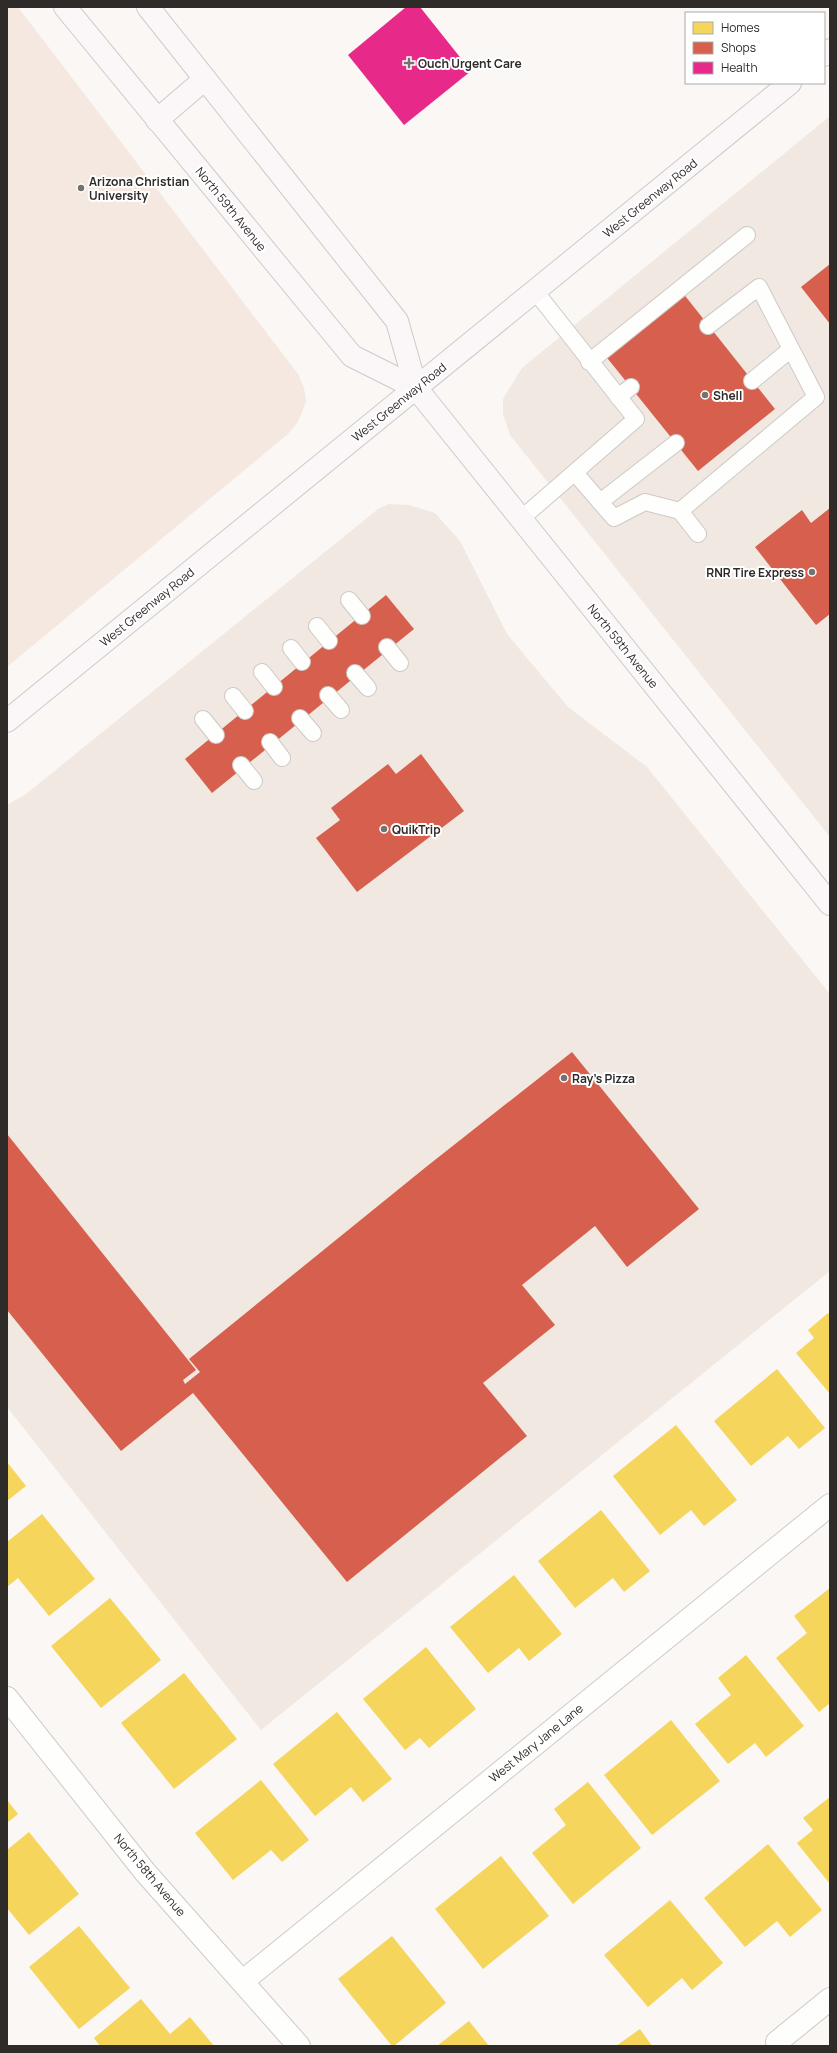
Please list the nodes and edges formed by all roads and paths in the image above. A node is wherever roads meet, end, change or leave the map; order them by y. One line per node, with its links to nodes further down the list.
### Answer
1 (65, 7): 5 (main road, North 59th Avenue)
2 (148, 7): 3 (main road, North 59th Avenue)
3 (205, 79): 5 (main road); 13 (main road, North 59th Avenue)
4 (789, 84): 7 (main road, West Greenway Road)
5 (157, 120): 13 (main road, North 59th Avenue)
6 (747, 235): 10 (lane)
7 (535, 291): 10 (lane); 13 (main road, West Greenway Road)
8 (708, 326): 9 (lane)
9 (791, 349): 11 (lane); 18 (lane)
10 (589, 362): 14 (lane)
11 (752, 381)
12 (631, 387): 14 (lane)
13 (416, 388): 19 (main road, North 59th Avenue); 39 (main road, West Greenway Road)
14 (618, 397): 16 (lane)
15 (676, 443): 17 (lane)
16 (575, 473): 17 (lane); 19 (lane)
17 (600, 502): 18 (lane)
18 (680, 511): 20 (lane)
19 (522, 518): 46 (main road, North 59th Avenue)
20 (698, 534)
21 (349, 600): 22 (lane)
22 (362, 616)
23 (317, 626): 24 (lane)
24 (330, 641)
25 (387, 647): 28 (lane)
26 (291, 648): 27 (lane)
27 (302, 662)
28 (400, 663)
29 (262, 672): 31 (lane)
30 (355, 673): 32 (lane)
31 (274, 687)
32 (368, 688)
33 (328, 694): 35 (lane)
34 (233, 696): 36 (lane)
35 (341, 710)
36 (245, 711)
37 (300, 718): 40 (lane)
38 (203, 719): 41 (lane)
39 (7, 721)
40 (313, 733)
41 (216, 735)
42 (270, 742): 43 (lane)
43 (282, 758)
44 (241, 765): 45 (lane)
45 (254, 781)
46 (830, 904)
47 (830, 1505): 49 (street, West Mary Jane Lane)
48 (7, 1698): 49 (street, North 58th Avenue)
49 (243, 1981): 52 (street, North 58th Avenue)
50 (830, 1999): 51 (street)
51 (777, 2042)
52 (299, 2046)

